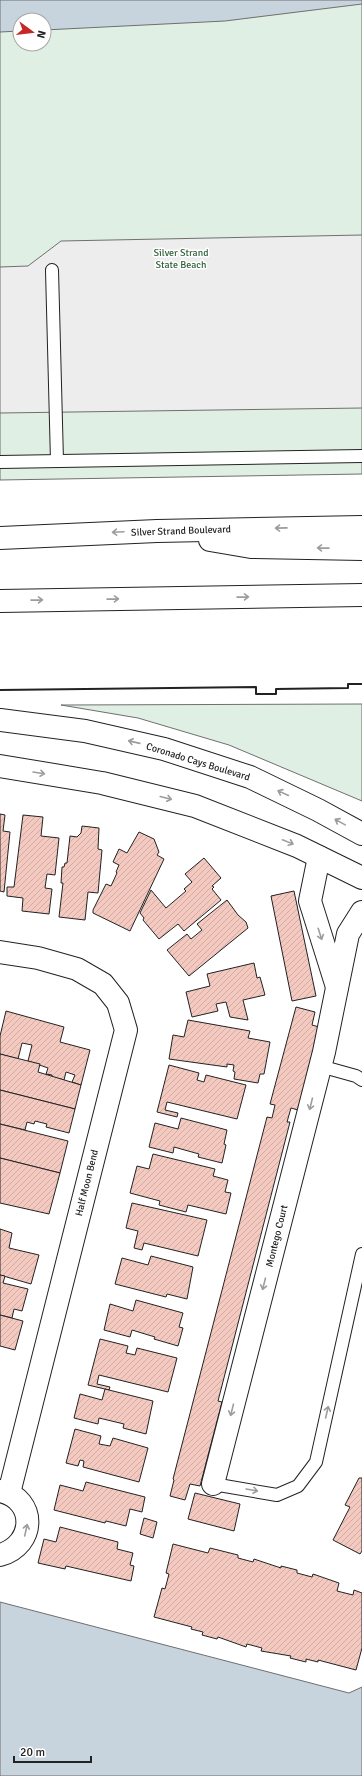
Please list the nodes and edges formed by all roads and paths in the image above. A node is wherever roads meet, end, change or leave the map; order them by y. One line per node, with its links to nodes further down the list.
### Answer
1 (52, 270): 3 (lane)
2 (362, 456): 3 (lane)
3 (58, 461): 4 (lane)
4 (0, 462)
5 (362, 527): 6 (main road, Silver Strand Boulevard, one-way to 6)
6 (157, 531): 7 (main road, Silver Strand Boulevard, one-way to 7); 8 (main road, one-way to 6)
7 (0, 538)
8 (362, 549)
9 (362, 596): 10 (main road, one-way to 9)
10 (0, 600)
11 (0, 720): 13 (main road, Coronado Cays Boulevard, one-way to 11)
12 (0, 766): 14 (main road, one-way to 14)
13 (362, 834)
14 (319, 857): 15 (main road); 18 (main road, Montego Court, one-way to 18)
15 (362, 878)
16 (362, 912): 18 (main road, Montego Court)
17 (0, 952): 23 (main road, Half Moon Bend)
18 (337, 988): 19 (main road, Montego Court)
19 (320, 1066): 20 (lane); 22 (main road, Montego Court, one-way to 22)
20 (362, 1080)
21 (362, 1254): 22 (lane, one-way to 21)
22 (213, 1484)
23 (5, 1492): 24 (main road, Half Moon Bend, one-way to 23)
24 (0, 1555)

